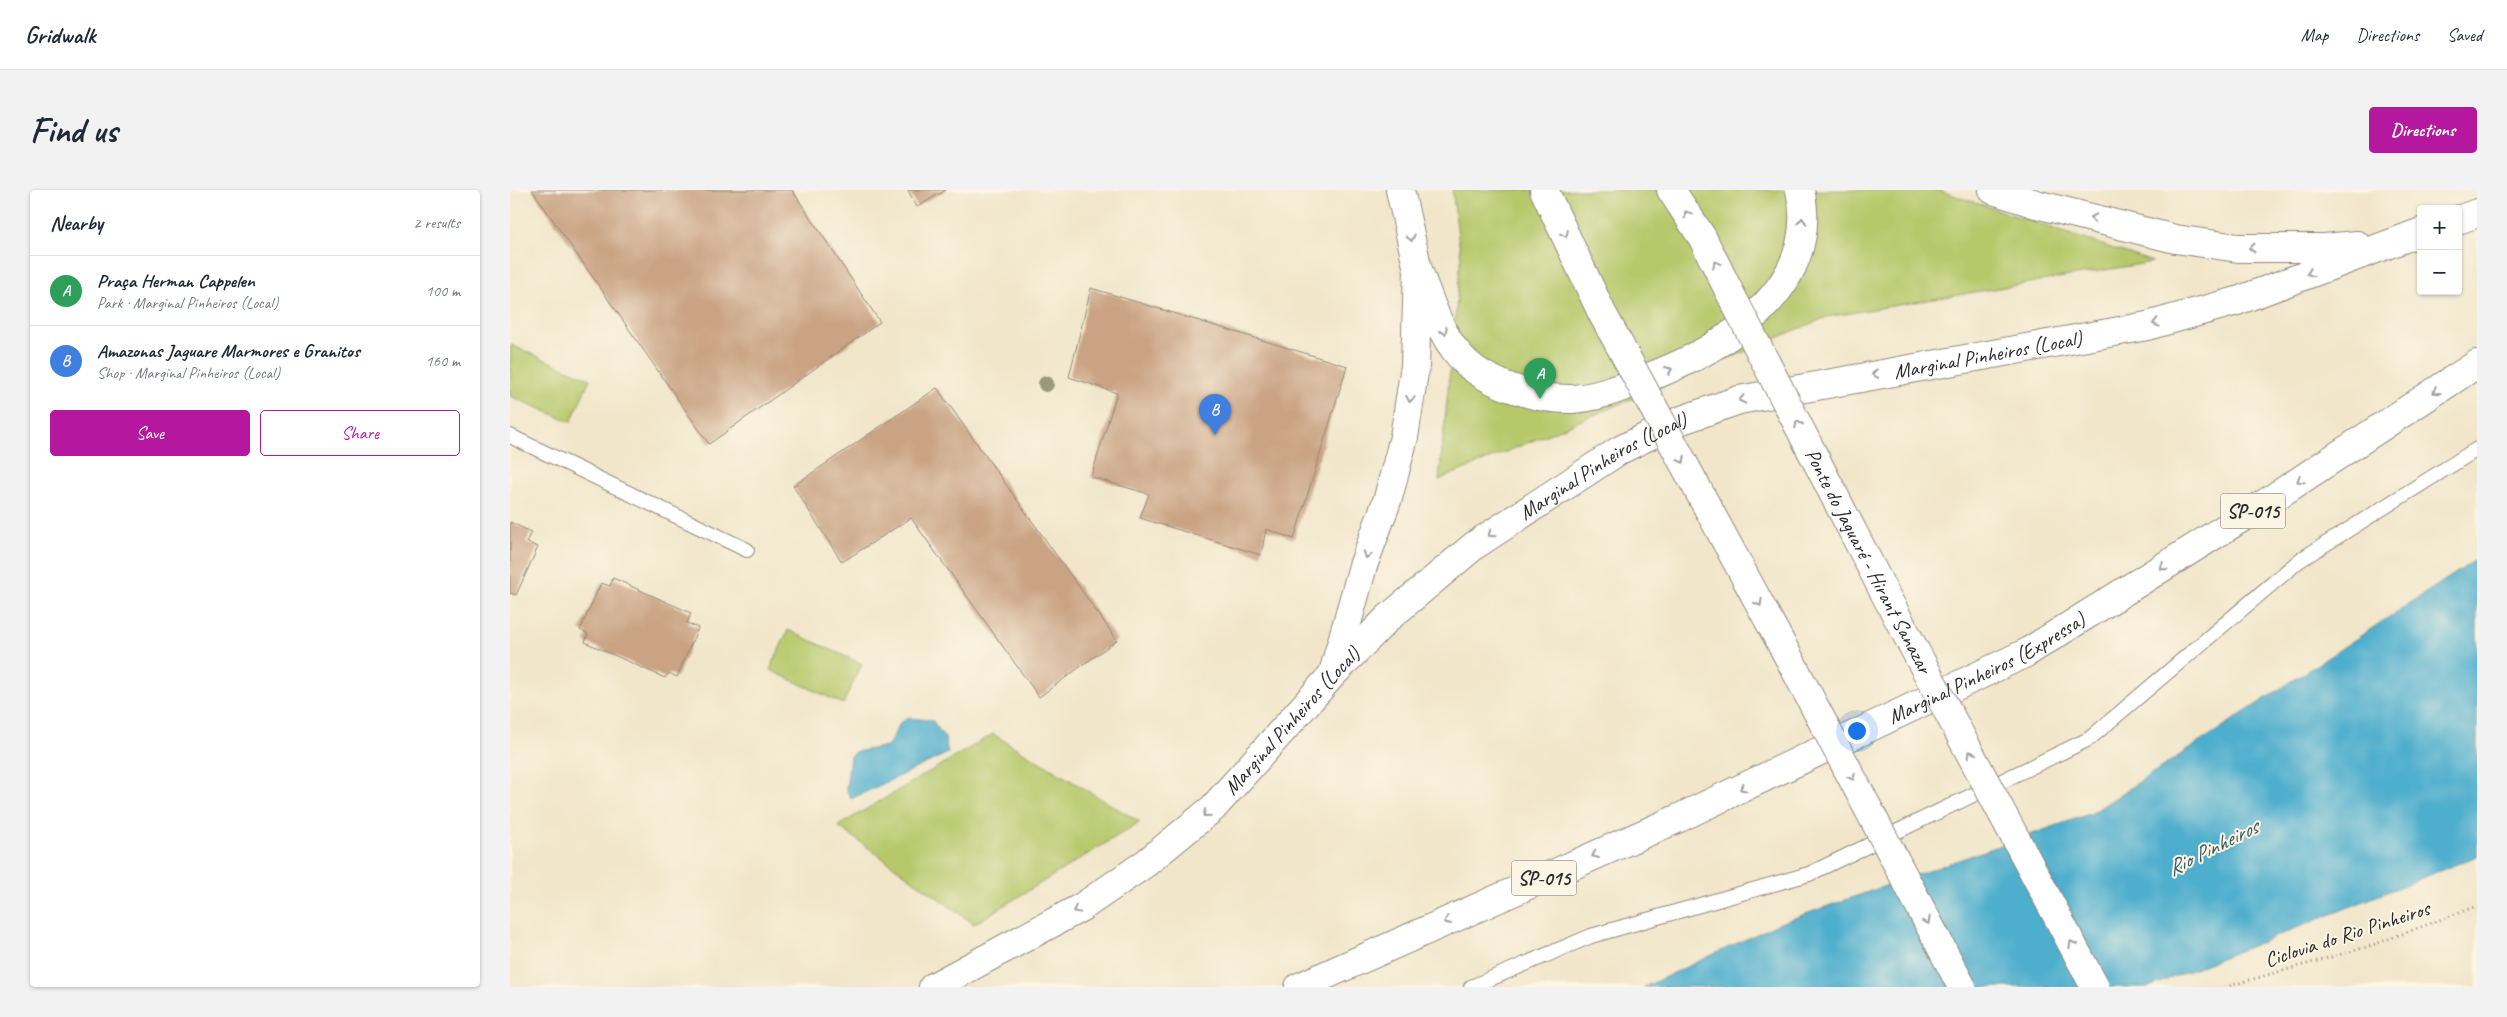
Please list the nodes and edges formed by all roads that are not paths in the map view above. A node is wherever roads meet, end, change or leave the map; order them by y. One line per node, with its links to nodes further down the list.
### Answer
1 (1400, 190): 10 (highway, one-way to 10)
2 (1544, 190): 19 (highway, one-way to 19, bridge)
3 (1671, 190): 20 (highway, Ponte do Jaguaré - Hirant Sanazar, one-way to 3, bridge)
4 (1800, 190): 10 (highway, one-way to 4)
5 (1993, 190): 9 (highway, one-way to 5)
6 (2477, 213): 7 (highway)
7 (2462, 219)
8 (2417, 233): 9 (highway, Marginal Pinheiros (Local))
9 (2388, 242): 15 (highway, Marginal Pinheiros (Local), one-way to 15)
10 (1418, 270): 15 (highway, one-way to 15)
11 (2477, 364): 17 (highway, Marginal Pinheiros (Expressa) / SP-015, one-way to 17)
12 (510, 436): 14 (lane)
13 (2477, 449): 18 (lane)
14 (747, 550)
15 (1332, 674): 16 (highway, Marginal Pinheiros (Local), one-way to 16)
16 (933, 987)
17 (1299, 987)
18 (1471, 987)
19 (1962, 987)
20 (2095, 987)

